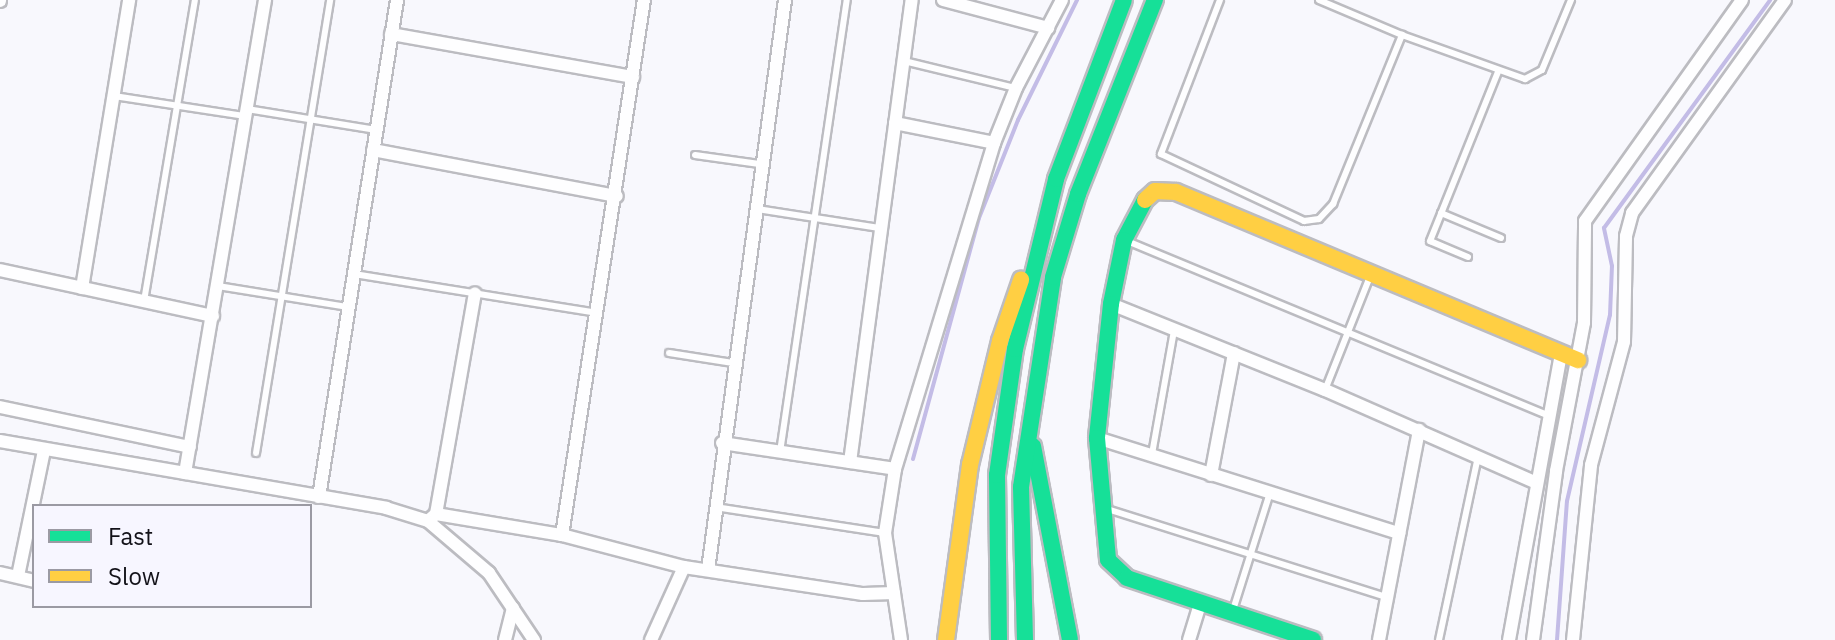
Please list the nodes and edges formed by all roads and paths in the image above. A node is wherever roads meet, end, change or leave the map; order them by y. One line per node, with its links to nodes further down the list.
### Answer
1 (129, 0): 26 (street)
2 (195, 0): 27 (lane)
3 (265, 0): 28 (street)
4 (330, 0): 29 (lane)
5 (397, 0): 20 (street)
6 (644, 0): 24 (street)
7 (785, 0): 35 (street)
8 (847, 0): 40 (lane)
9 (912, 0): 22 (street)
10 (943, 0): 19 (street)
11 (1062, 0): 19 (street)
12 (1124, 0): 36 (main road)
13 (1155, 0): 66 (main road)
14 (1220, 0): 21 (lane)
15 (1319, 0): 21 (lane)
16 (1571, 0): 23 (lane)
17 (1742, 0): 62 (street)
18 (1785, 0): 118 (street)
19 (1048, 28): 25 (street)
20 (391, 34): 24 (street); 31 (street)
21 (1402, 35): 23 (lane)
22 (904, 61): 25 (lane); 30 (street)
23 (1498, 72): 39 (lane)
24 (633, 77): 37 (street)
25 (1016, 88): 32 (street)
26 (114, 96): 27 (lane); 49 (street)
27 (177, 106): 28 (lane); 52 (lane)
28 (247, 112): 29 (lane); 48 (street)
29 (310, 119): 31 (lane); 51 (lane)
30 (895, 123): 32 (street); 41 (street)
31 (376, 130): 33 (street)
32 (994, 143): 79 (street)
33 (373, 150): 37 (street); 47 (street)
34 (695, 155): 35 (lane)
35 (759, 164): 38 (street)
36 (1056, 179): 108 (main road); 109 (main road)
37 (617, 196): 55 (street)
38 (753, 209): 40 (lane); 63 (street)
39 (1441, 213): 42 (lane); 44 (lane)
40 (815, 218): 41 (lane); 74 (lane)
41 (880, 228): 78 (street)
42 (1501, 238)
43 (1124, 240): 46 (main road); 53 (main road); 58 (lane)
44 (1468, 257)
45 (0, 270): 49 (street)
46 (1372, 273): 58 (lane); 61 (main road)
47 (354, 274): 50 (lane); 54 (street)
48 (218, 286): 51 (lane); 56 (street)
49 (82, 288): 52 (street)
50 (475, 293): 55 (lane); 89 (street)
51 (282, 296): 54 (lane); 75 (lane)
52 (144, 301): 56 (street)
53 (1111, 304): 57 (street); 69 (main road)
54 (349, 307): 84 (street)
55 (598, 313): 92 (street)
56 (213, 316): 72 (street)
57 (1175, 328): 60 (street); 76 (lane)
58 (1347, 332): 64 (lane); 67 (lane)
59 (669, 353): 63 (lane)
60 (1234, 353): 64 (street); 81 (street)
61 (1561, 354): 62 (main road); 67 (street)
62 (1578, 360): 117 (street)
63 (733, 363): 71 (street)
64 (1325, 390): 68 (street)
65 (0, 407): 72 (street)
66 (1029, 411): 110 (main road); 111 (main road)
67 (1549, 416): 82 (street)
68 (1419, 430): 77 (street); 91 (street)
69 (1097, 438): 76 (street); 87 (main road)
70 (0, 441): 73 (street)
71 (722, 443): 74 (street); 86 (street)
72 (190, 447): 80 (street)
73 (44, 451): 80 (street); 85 (street)
74 (780, 452): 78 (street)
75 (256, 453)
76 (1152, 456): 81 (street)
77 (1478, 457): 82 (street); 115 (lane)
78 (850, 462): 79 (street)
79 (895, 469): 90 (street)
80 (185, 473): 84 (street)
81 (1211, 475): 83 (street)
82 (1535, 482): 116 (street)
83 (1270, 493): 91 (street); 93 (lane)
84 (319, 497): 89 (street)
85 (33, 504)
86 (715, 507): 90 (lane); 95 (street)
87 (1100, 507): 93 (lane); 101 (main road)
88 (32, 509): 97 (street)
89 (432, 518): 92 (street); 102 (street)
90 (885, 533): 99 (street)
91 (1399, 533): 100 (street)
92 (562, 535): 94 (street)
93 (1251, 554): 100 (lane); 103 (lane)
94 (684, 567): 95 (street); 106 (street)
95 (708, 570): 99 (street)
96 (0, 573): 97 (street)
97 (18, 576): 98 (street)
98 (32, 580)
99 (894, 593): 107 (street)
100 (1387, 597): 114 (street)
101 (1200, 603): 103 (main road); 112 (street)
102 (513, 608): 104 (street); 105 (street)
103 (1232, 613): 113 (main road)
104 (505, 640)
105 (534, 640)
106 (651, 640)
107 (901, 640)
108 (946, 640)
109 (999, 640)
110 (1025, 640)
111 (1070, 640)
112 (1189, 640)
113 (1313, 640)
114 (1379, 640)
115 (1439, 640)
116 (1509, 640)
117 (1533, 640)
118 (1573, 640)

